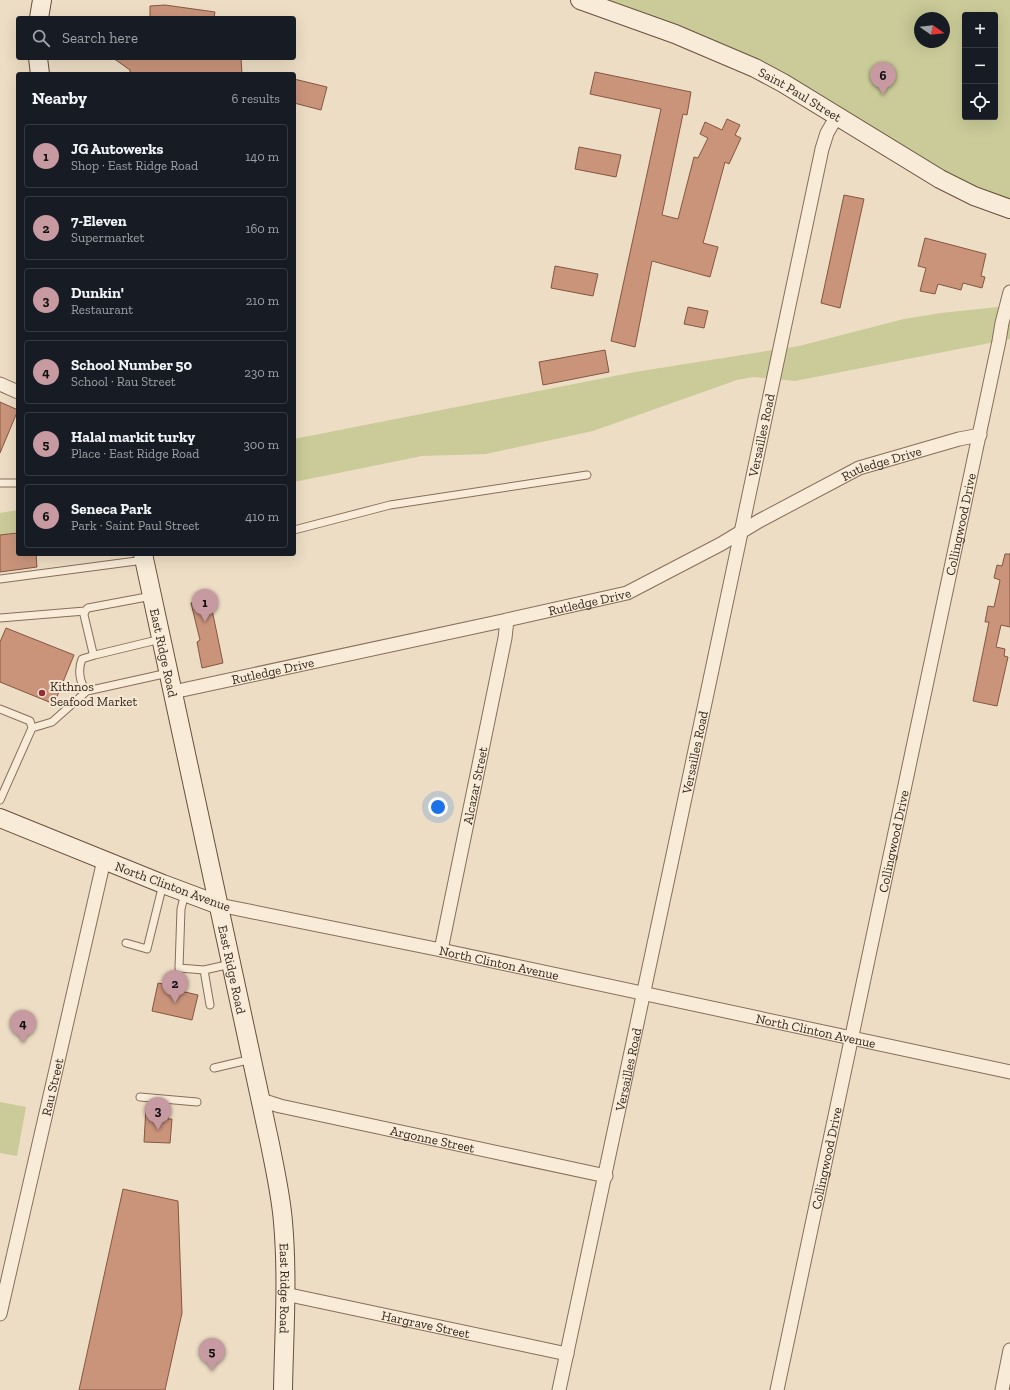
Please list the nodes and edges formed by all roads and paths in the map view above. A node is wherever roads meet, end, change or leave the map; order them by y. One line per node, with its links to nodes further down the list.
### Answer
1 (42, 0): 3 (main road)
2 (580, 0): 6 (main road, Saint Paul Street)
3 (40, 16)
4 (38, 60): 5 (main road)
5 (40, 72)
6 (837, 116): 7 (main road, Saint Paul Street); 16 (street, Versailles Road)
7 (1010, 209)
8 (1010, 292): 11 (street, Collingwood Drive)
9 (0, 384): 10 (street)
10 (16, 391)
11 (980, 434): 16 (street, Rutledge Drive); 42 (street, Collingwood Drive)
12 (587, 475): 15 (lane)
13 (16, 482): 14 (lane)
14 (0, 483)
15 (296, 529)
16 (740, 533): 22 (street, Rutledge Drive); 40 (street, Versailles Road)
17 (144, 557): 18 (lane); 19 (main road, East Ridge Road)
18 (0, 579)
19 (152, 596): 20 (lane); 23 (main road, East Ridge Road)
20 (85, 611): 21 (lane); 24 (lane)
21 (0, 618)
22 (508, 620): 27 (street, Rutledge Drive); 37 (street, Alcazar Street)
23 (161, 639): 24 (lane); 25 (main road, East Ridge Road)
24 (95, 655): 26 (lane)
25 (168, 673): 26 (lane); 27 (main road, East Ridge Road)
26 (87, 691): 29 (lane)
27 (173, 692): 35 (main road, East Ridge Road)
28 (0, 709): 29 (lane)
29 (32, 728): 30 (lane)
30 (0, 800)
31 (0, 818): 32 (main road, North Clinton Avenue)
32 (104, 860): 33 (main road, North Clinton Avenue); 51 (street, Rau Street)
33 (163, 884): 34 (main road, North Clinton Avenue); 36 (lane)
34 (185, 892): 35 (main road, North Clinton Avenue); 39 (lane)
35 (219, 905): 37 (street, North Clinton Avenue); 38 (main road, East Ridge Road)
36 (126, 943)
37 (441, 950): 40 (street, North Clinton Avenue)
38 (231, 964): 39 (lane); 43 (main road, East Ridge Road)
39 (204, 970): 41 (lane)
40 (644, 994): 42 (street, North Clinton Avenue); 49 (street, Versailles Road)
41 (210, 1005)
42 (852, 1037): 45 (street, North Clinton Avenue); 56 (street, Collingwood Drive)
43 (252, 1059): 44 (lane); 47 (main road, East Ridge Road)
44 (214, 1068)
45 (1010, 1072)
46 (140, 1097): 48 (lane)
47 (261, 1100): 49 (street, Argonne Street); 50 (main road, East Ridge Road)
48 (197, 1102)
49 (606, 1176): 53 (street, Versailles Road)
50 (285, 1294): 53 (street, Hargrave Street); 54 (main road, East Ridge Road)
51 (0, 1314)
52 (1010, 1350): 57 (street)
53 (567, 1354): 55 (street, Versailles Road)
54 (283, 1390)
55 (559, 1390)
56 (777, 1390)
57 (1002, 1390)

